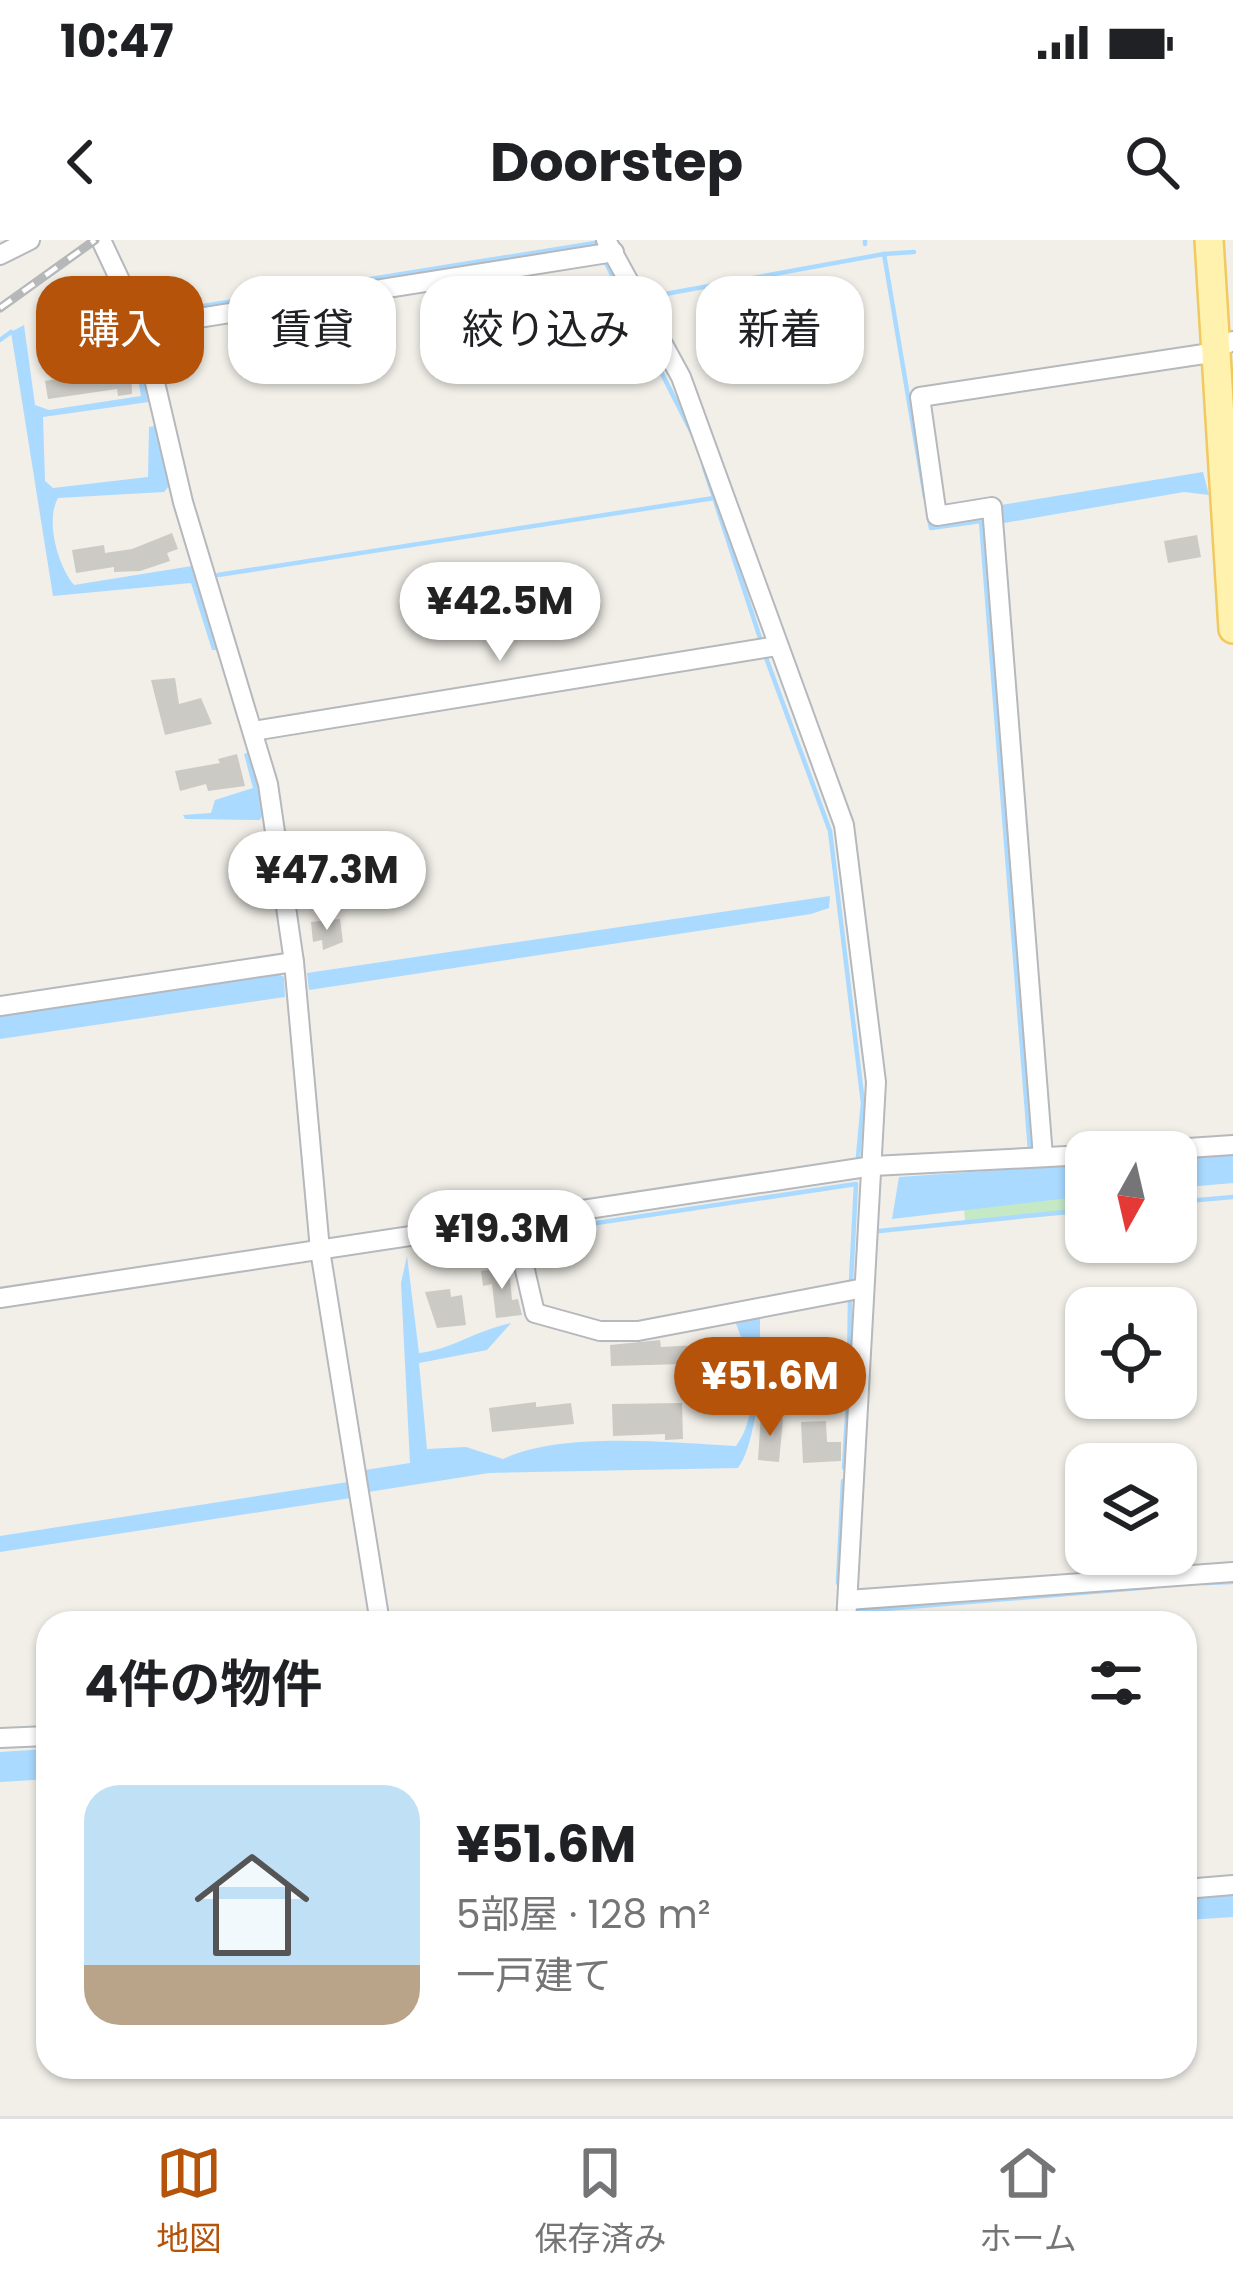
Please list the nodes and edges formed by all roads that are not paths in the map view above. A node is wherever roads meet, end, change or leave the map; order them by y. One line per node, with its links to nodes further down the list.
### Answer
1 (30, 240): 5 (street)
2 (101, 240): 6 (street)
3 (1209, 240): 8 (main road)
4 (605, 250): 7 (street); 11 (street)
5 (0, 255)
6 (118, 276)
7 (204, 317)
8 (1224, 345): 10 (main road); 18 (street)
9 (155, 384): 12 (street)
10 (1233, 628)
11 (777, 646): 12 (street); 19 (street)
12 (253, 731): 13 (street)
13 (294, 962): 14 (street); 21 (street)
14 (0, 1006)
15 (1233, 1145): 16 (street)
16 (1197, 1147)
17 (1065, 1156): 18 (street)
18 (1043, 1157): 19 (street)
19 (873, 1166): 20 (street); 22 (street)
20 (514, 1223): 21 (street); 22 (street)
21 (320, 1250): 23 (street); 26 (street)
22 (864, 1288): 25 (street)
23 (0, 1298)
24 (1233, 1572): 29 (street)
25 (848, 1600): 27 (street); 28 (street)
26 (378, 1611)
27 (847, 1611)
28 (865, 1611)
29 (896, 1611)
30 (36, 1736): 31 (street)
31 (0, 1738)
32 (1233, 1885): 33 (street)
33 (1197, 1888)

